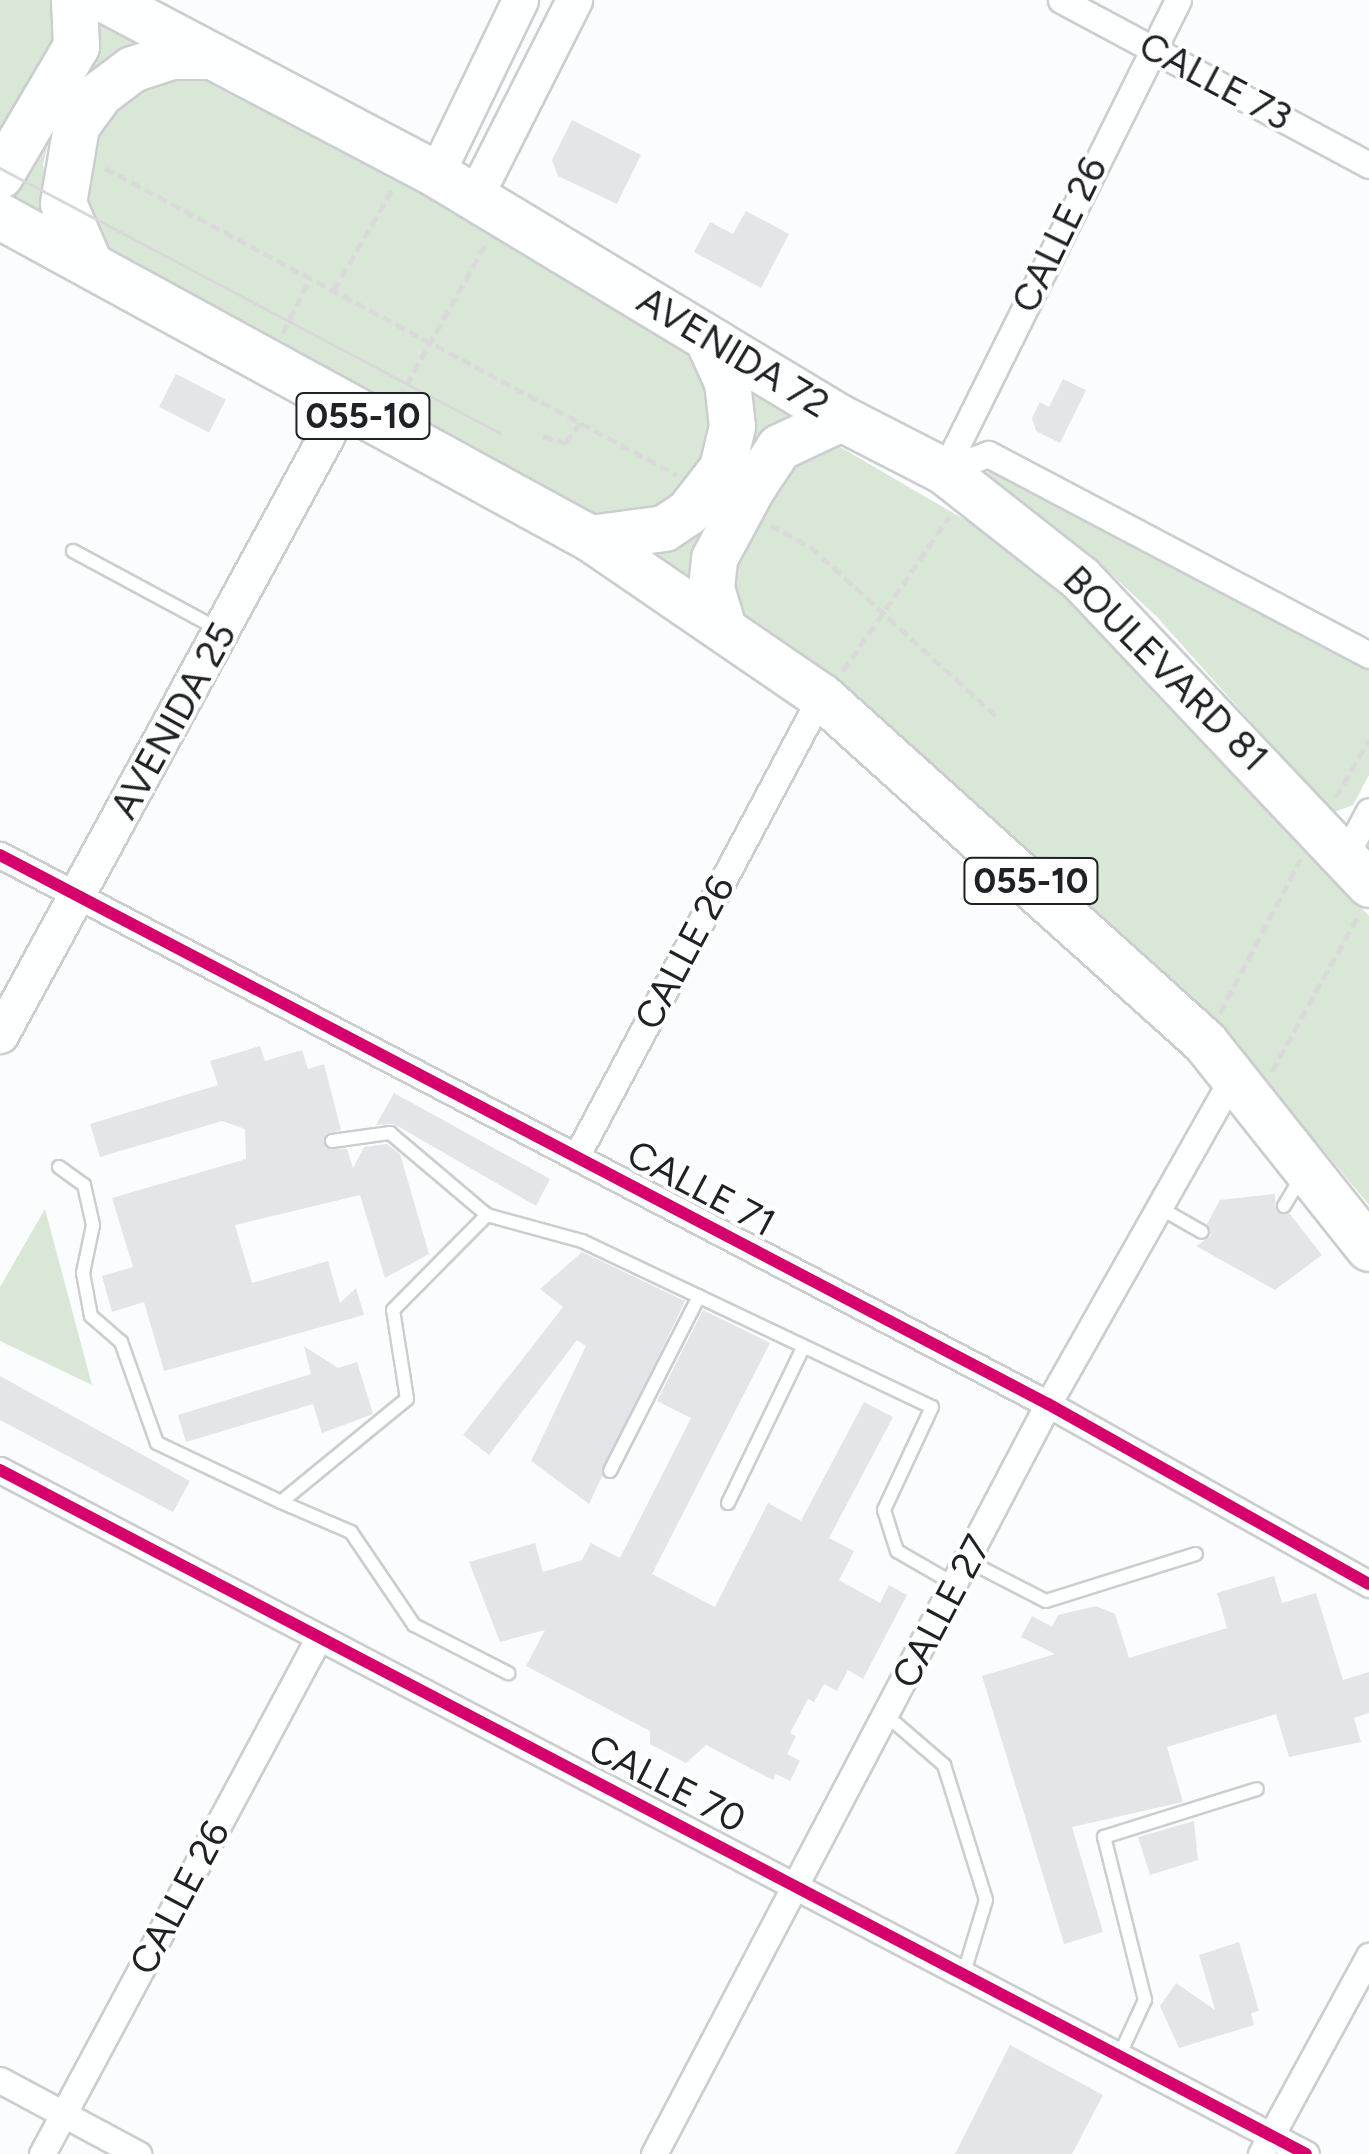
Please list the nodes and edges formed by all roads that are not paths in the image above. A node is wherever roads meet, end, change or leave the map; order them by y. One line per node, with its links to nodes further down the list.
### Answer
1 (74, 0): 11 (highway)
2 (106, 0): 8 (highway, AVENIDA 72)
3 (520, 0): 10 (street)
4 (574, 0): 12 (street)
5 (1061, 0): 7 (street, CALLE 73)
6 (1178, 0): 7 (street, CALLE 26)
7 (1152, 48): 9 (street, CALLE 73); 18 (street, CALLE 26)
8 (212, 56): 10 (highway, AVENIDA 72); 14 (highway)
9 (1369, 164)
10 (422, 169): 12 (highway, AVENIDA 72)
11 (0, 176)
12 (488, 206): 15 (highway, AVENIDA 72)
13 (0, 216): 14 (highway, 055-10)
14 (89, 263): 16 (highway, 055-10)
15 (706, 338): 17 (highway, AVENIDA 72); 19 (highway)
16 (343, 405): 20 (highway, 055-10); 23 (street, AVENIDA 25)
17 (840, 418): 18 (highway, AVENIDA 72); 19 (highway)
18 (957, 482): 24 (street); 28 (highway, BOULEVARD 81)
19 (724, 500): 20 (highway); 22 (highway)
20 (590, 538): 22 (highway, 055-10)
21 (73, 551): 23 (lane)
22 (722, 624): 25 (highway, 055-10)
23 (223, 632): 29 (street, AVENIDA 25)
24 (1369, 655)
25 (821, 696): 31 (highway, 055-10); 33 (street, CALLE 26)
26 (1369, 811): 28 (street)
27 (0, 855): 29 (street, CALLE 71)
28 (1344, 857)
29 (77, 896): 30 (street, AVENIDA 25); 33 (street, CALLE 71)
30 (0, 1035)
31 (1232, 1072): 35 (highway, 055-10); 37 (street, CALLE 27)
32 (332, 1141): 38 (lane)
33 (576, 1157): 43 (street, CALLE 71)
34 (59, 1166): 46 (lane)
35 (1308, 1167): 36 (lane); 40 (highway, 055-10)
36 (1284, 1206)
37 (1160, 1208): 39 (lane); 43 (street, CALLE 27)
38 (487, 1215): 41 (lane); 46 (lane)
39 (1202, 1232)
40 (1369, 1248)
41 (699, 1296): 42 (lane); 45 (lane)
42 (804, 1346): 47 (lane); 51 (lane)
43 (1048, 1404): 49 (street, CALLE 27); 50 (street, CALLE 71)
44 (0, 1470): 52 (street, CALLE 70)
45 (610, 1471)
46 (282, 1502): 53 (lane)
47 (728, 1503)
48 (1196, 1554): 49 (lane)
49 (970, 1562): 51 (street, CALLE 27)
50 (1369, 1584)
51 (958, 1586): 54 (street, CALLE 27)
52 (318, 1641): 56 (street, CALLE 70); 61 (street, CALLE 26)
53 (508, 1673)
54 (886, 1715): 56 (street, CALLE 27); 58 (lane)
55 (1256, 1789): 59 (lane)
56 (796, 1882): 58 (street, CALLE 70); 65 (street, CALLE 27)
57 (1369, 1956): 62 (street)
58 (964, 1969): 59 (street, CALLE 70)
59 (1120, 2054): 62 (street, CALLE 70)
60 (0, 2080): 61 (street)
61 (64, 2114): 63 (street, CALLE 26); 64 (street)
62 (1266, 2144): 66 (street, CALLE 70)
63 (42, 2154)
64 (138, 2154)
65 (654, 2154)
66 (1306, 2154)

